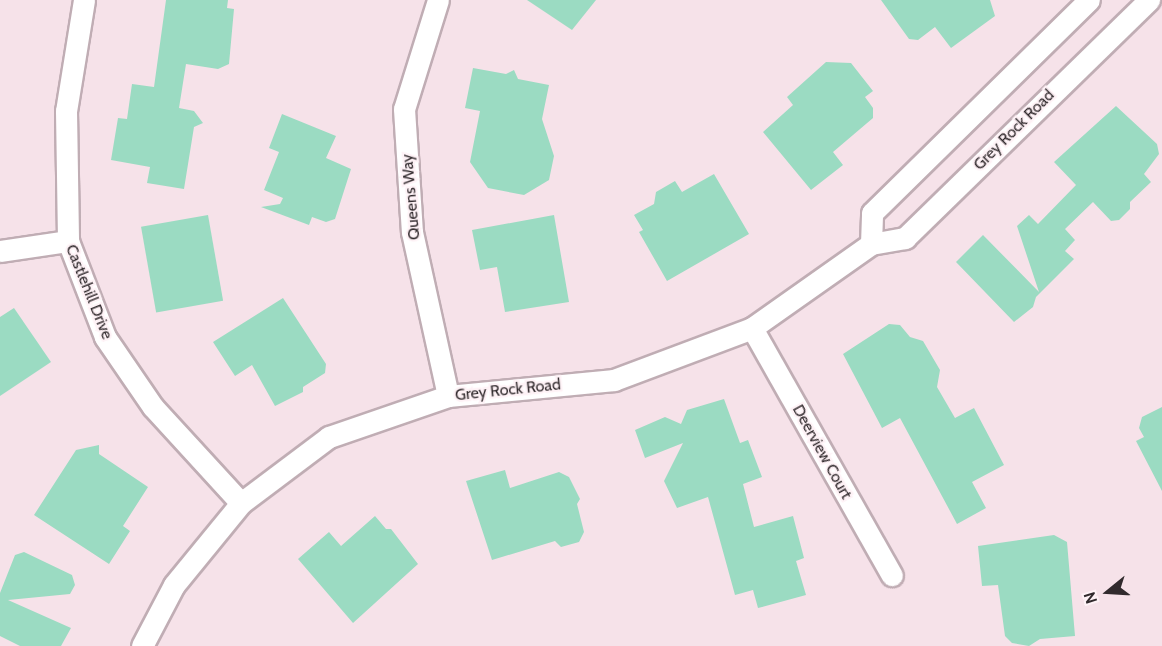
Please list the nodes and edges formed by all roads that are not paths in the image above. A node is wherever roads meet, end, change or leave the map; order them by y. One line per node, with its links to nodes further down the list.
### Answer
1 (84, 0): 5 (street, Castlehill Drive)
2 (438, 0): 9 (street, Queens Way)
3 (1089, 0): 6 (street)
4 (1149, 0): 6 (street, Grey Rock Road)
5 (68, 241): 7 (street); 10 (street, Castlehill Drive)
6 (871, 244): 8 (street, Grey Rock Road)
7 (0, 251)
8 (752, 328): 9 (street, Grey Rock Road); 11 (street, Deerview Court)
9 (448, 396): 10 (street, Grey Rock Road)
10 (241, 503): 12 (street, Grey Rock Road)
11 (892, 575)
12 (142, 646)

